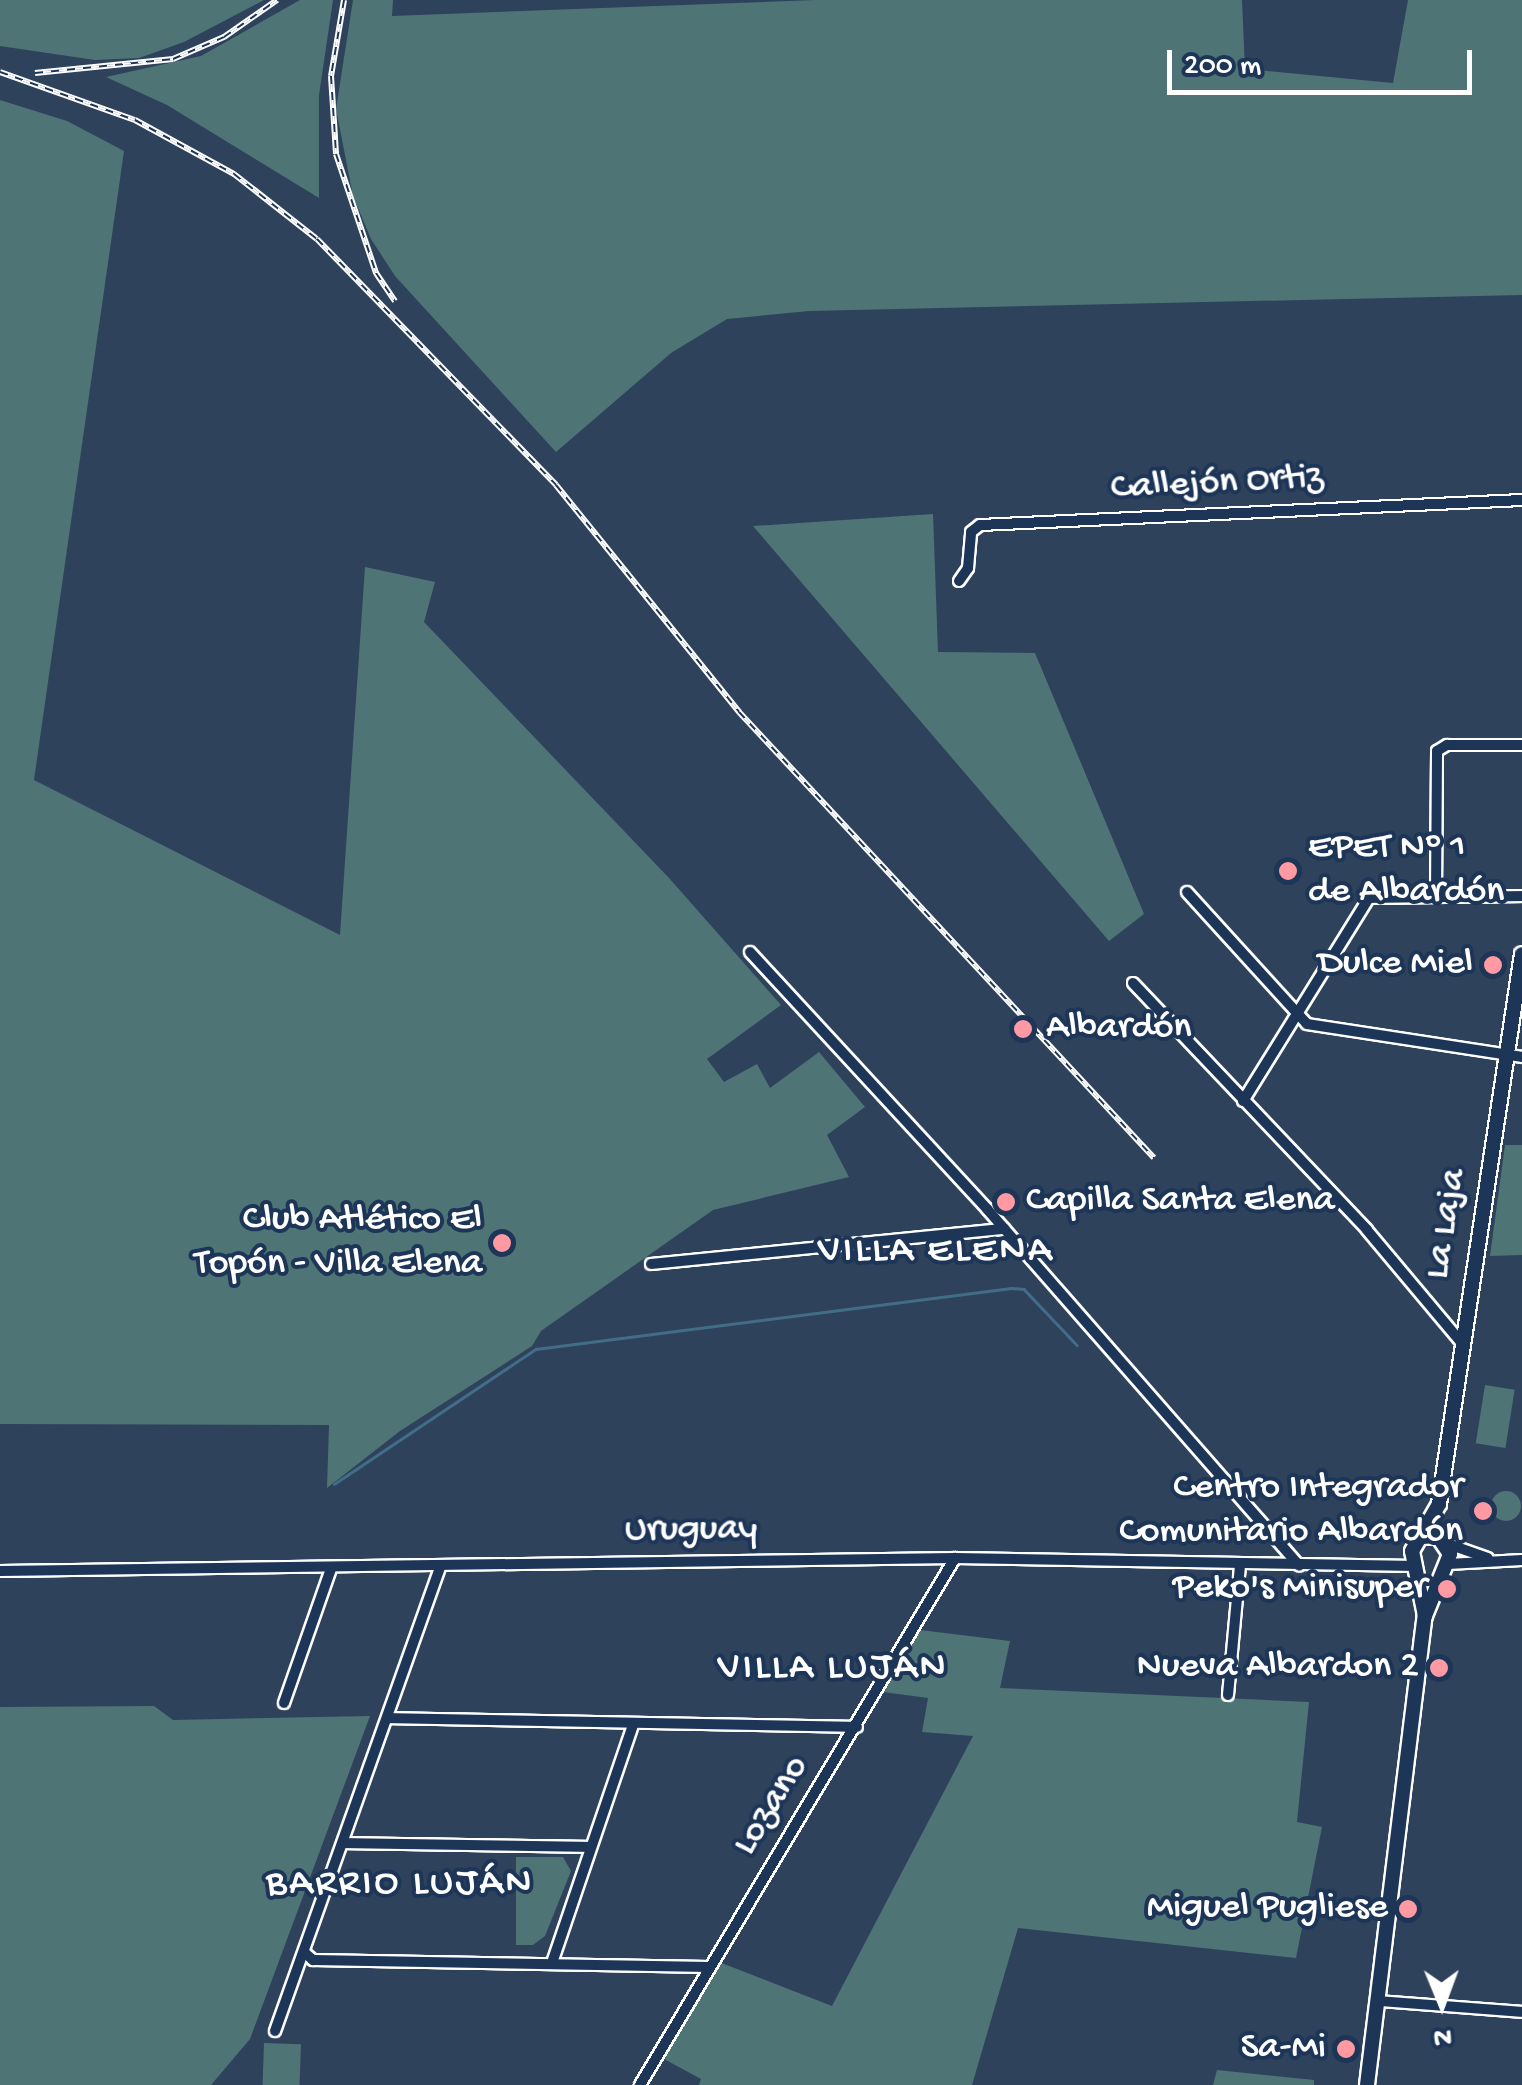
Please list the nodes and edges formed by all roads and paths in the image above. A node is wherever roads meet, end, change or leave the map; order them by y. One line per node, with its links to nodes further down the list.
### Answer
1 (1522, 500): 2 (street, Callejón Ortiz)
2 (959, 581)
3 (1522, 745): 5 (street)
4 (1188, 892): 10 (street)
5 (1436, 896): 6 (street); 10 (street)
6 (1522, 896)
7 (750, 952): 13 (street)
8 (1522, 954): 11 (main road, La Laja)
9 (1133, 983): 12 (street)
10 (1296, 1013): 11 (street); 12 (street)
11 (1514, 1057): 15 (main road, La Laja)
12 (1243, 1101): 15 (street)
13 (1004, 1229): 14 (street); 25 (street)
14 (651, 1264)
15 (1462, 1342): 16 (main road, La Laja)
16 (1439, 1504): 17 (main road, La Laja); 18 (main road, La Laja)
17 (1418, 1540): 18 (main road); 22 (street); 27 (main road)
18 (1446, 1542): 20 (street); 26 (main road, La Laja)
19 (954, 1558): 23 (street, Uruguay); 24 (street, Uruguay); 35 (street, Lozano)
20 (1499, 1560): 21 (street); 26 (street)
21 (1522, 1560)
22 (1383, 1564): 25 (street, Uruguay); 27 (street, Uruguay)
23 (1240, 1565): 25 (street, Uruguay); 31 (street)
24 (441, 1566): 28 (street, Uruguay); 33 (street)
25 (1299, 1566)
26 (1446, 1566): 27 (main road); 30 (main road)
27 (1417, 1567): 30 (main road)
28 (330, 1569): 29 (street, Uruguay); 32 (street)
29 (0, 1571)
30 (1425, 1616): 41 (main road)
31 (1228, 1695)
32 (284, 1702)
33 (388, 1718): 34 (street); 36 (street)
34 (634, 1724): 35 (street); 37 (street)
35 (857, 1726): 40 (street, Lozano)
36 (344, 1843): 37 (street); 38 (street)
37 (590, 1847): 39 (street)
38 (305, 1953): 39 (street); 43 (street)
39 (552, 1963): 40 (street)
40 (709, 1967): 44 (street, Lozano)
41 (1378, 2001): 42 (street); 45 (main road)
42 (1522, 2012)
43 (275, 2031)
44 (640, 2085)
45 (1368, 2085)

